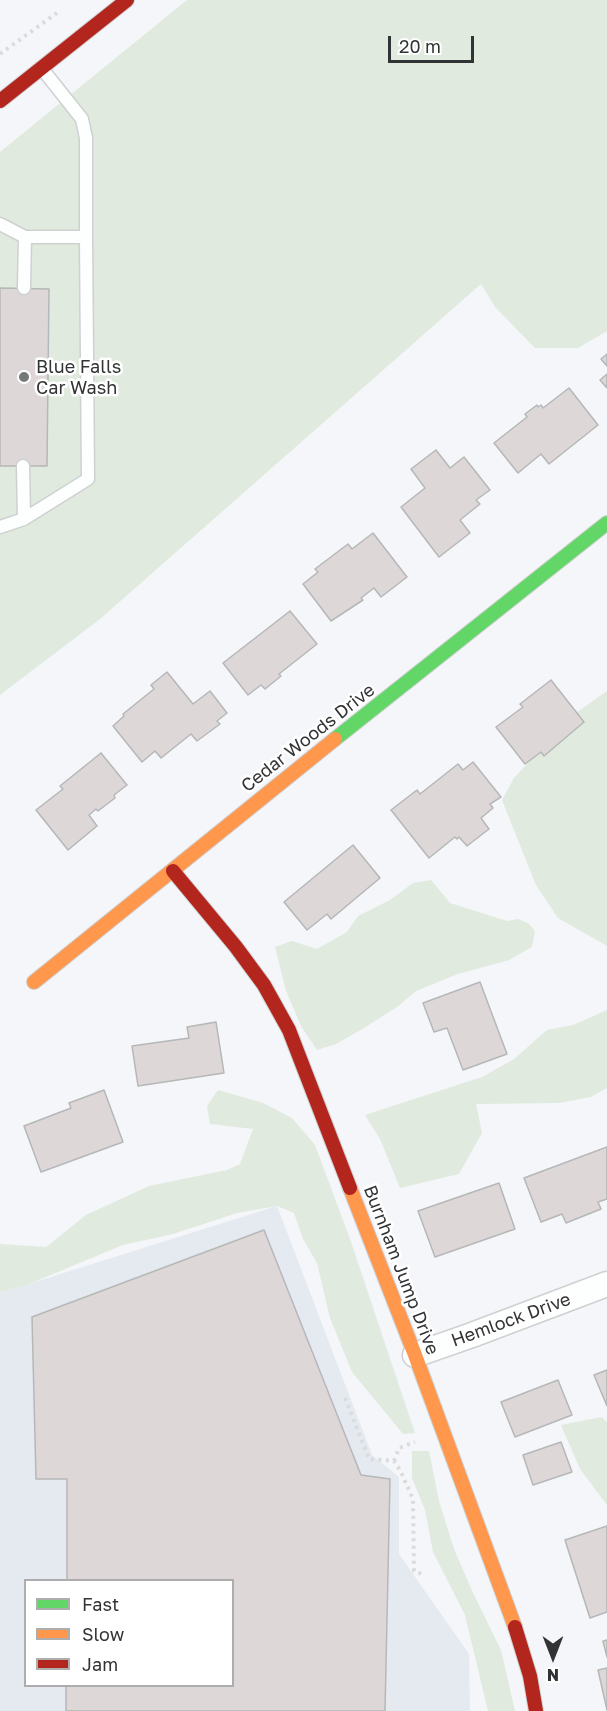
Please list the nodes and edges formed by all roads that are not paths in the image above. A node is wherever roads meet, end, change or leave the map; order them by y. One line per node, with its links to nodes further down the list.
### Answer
1 (127, 0): 2 (street)
2 (41, 68): 3 (street); 6 (lane)
3 (0, 101)
4 (0, 224): 5 (lane)
5 (25, 237): 6 (lane); 7 (lane)
6 (86, 237): 9 (lane)
7 (24, 288)
8 (23, 466): 9 (lane)
9 (24, 519): 11 (lane)
10 (607, 524): 12 (street, Cedar Woods Drive)
11 (0, 527)
12 (173, 871): 13 (street, Cedar Woods Drive); 15 (street, Burnham Jump Drive)
13 (34, 982)
14 (607, 1284): 15 (street, Hemlock Drive)
15 (415, 1355): 16 (street, Burnham Jump Drive)
16 (536, 1711)

